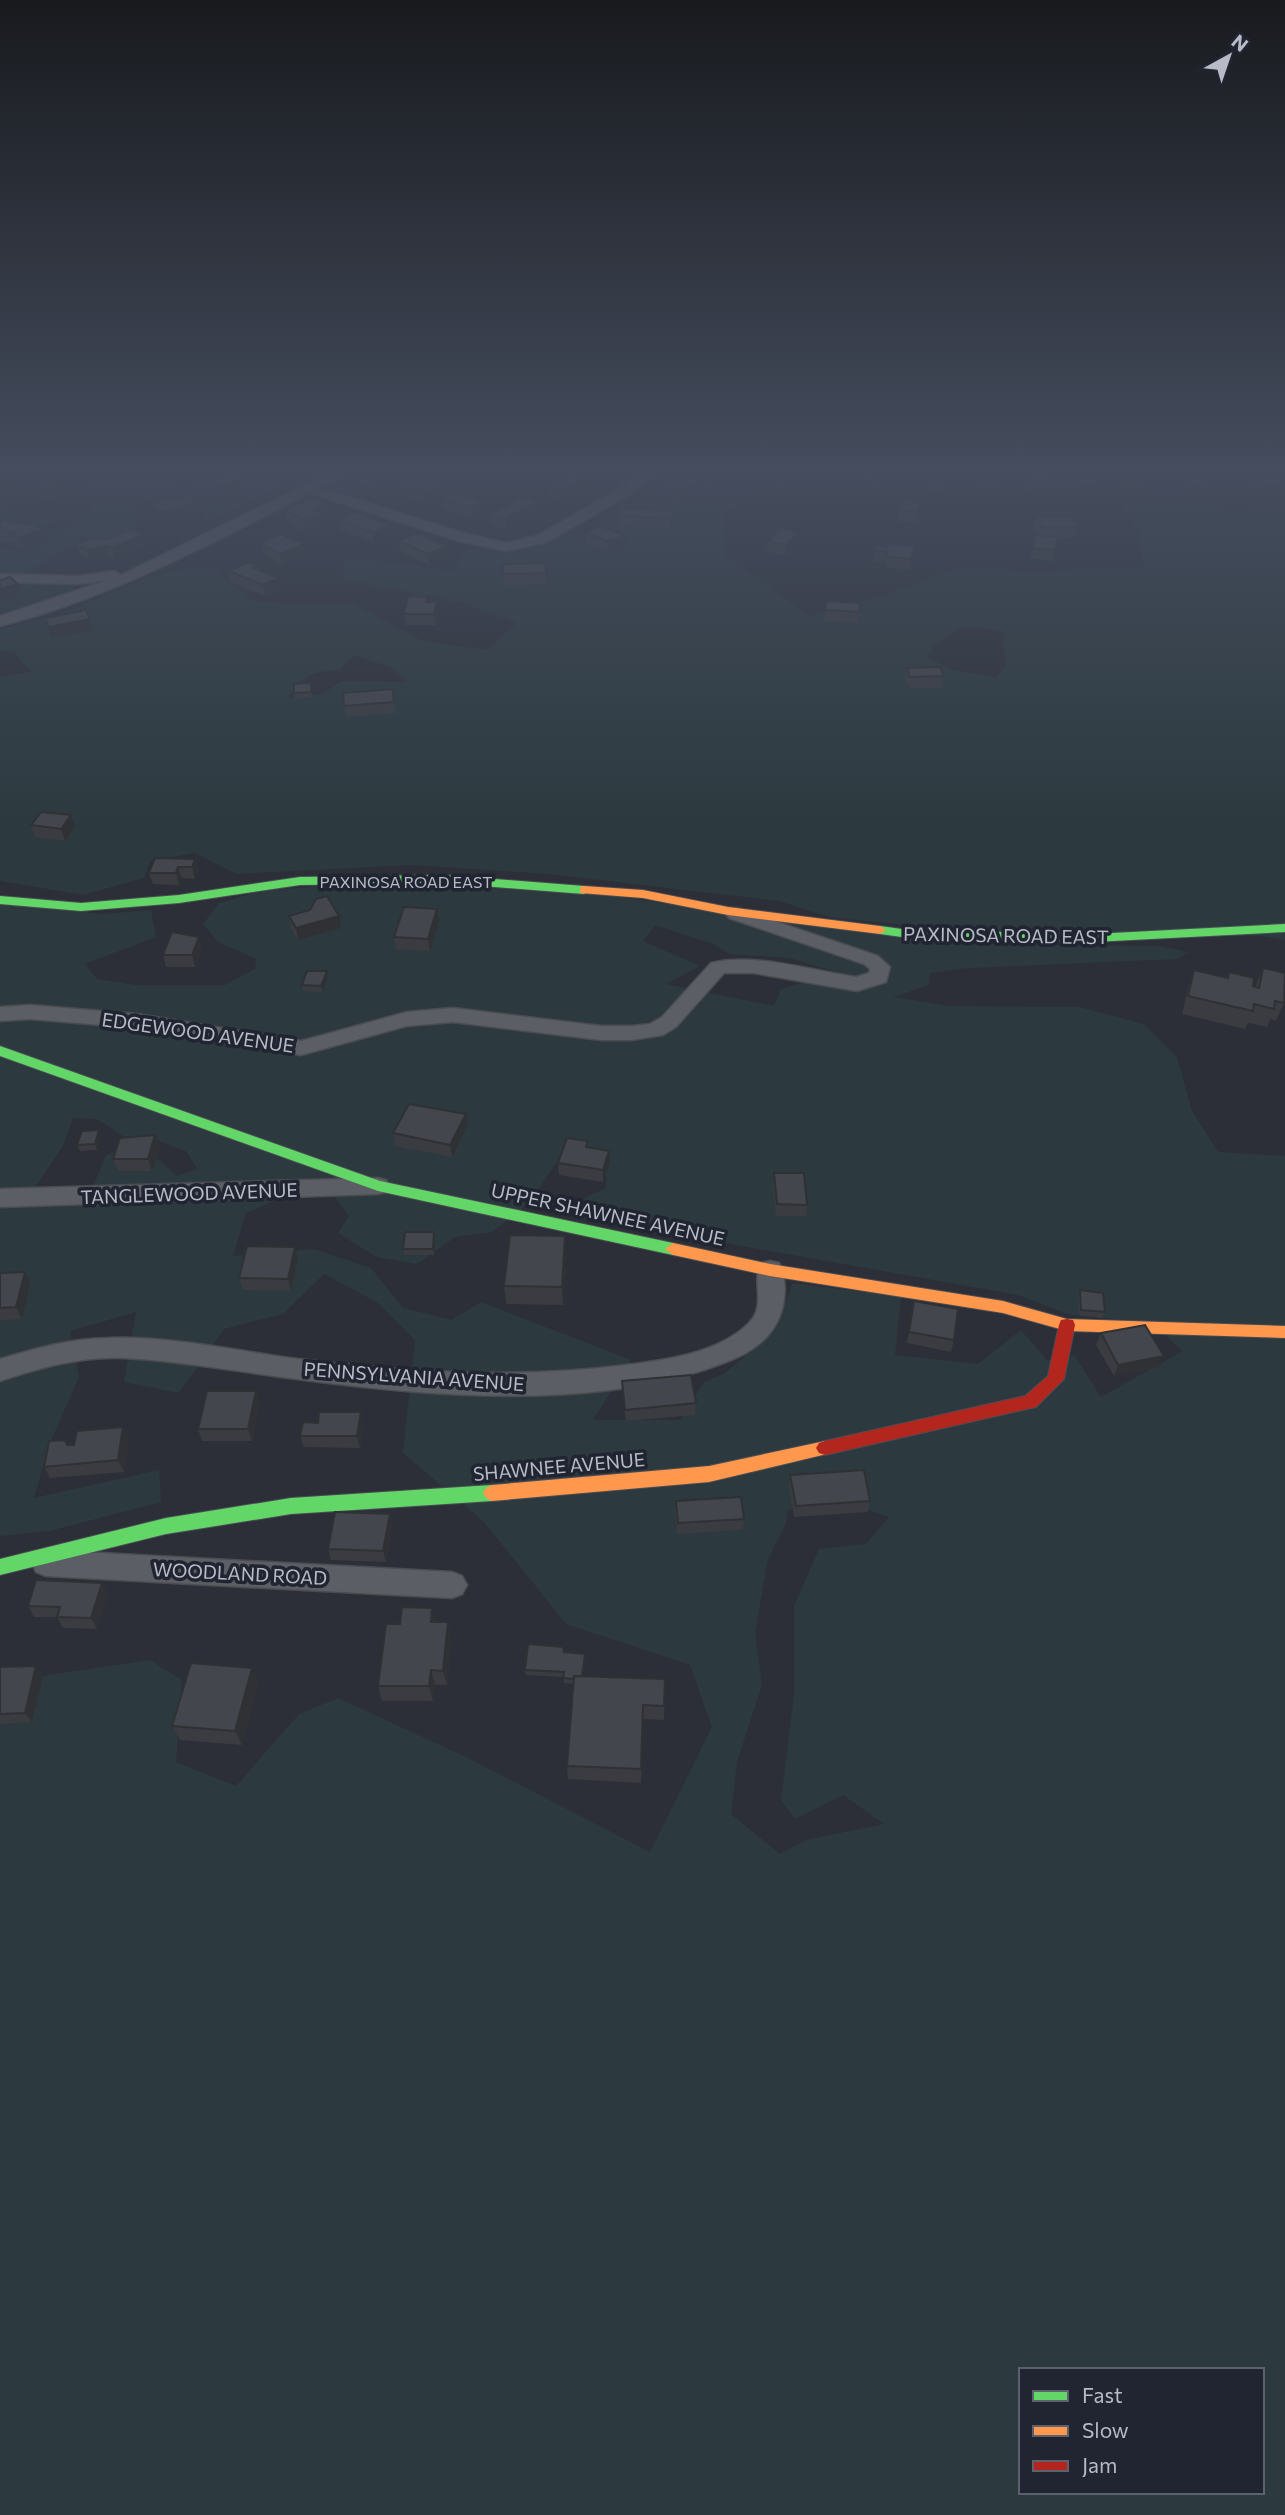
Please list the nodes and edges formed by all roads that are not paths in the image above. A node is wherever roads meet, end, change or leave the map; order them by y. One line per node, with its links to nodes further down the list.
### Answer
1 (96, 590): 2 (street)
2 (0, 621)
3 (0, 900): 4 (street, PAXINOSA ROAD EAST)
4 (728, 911): 5 (street, PAXINOSA ROAD EAST); 6 (street, PAXINOSA ROAD EAST)
5 (1285, 928)
6 (705, 978): 7 (street, EDGEWOOD AVENUE)
7 (0, 1014)
8 (0, 1051): 9 (street, UPPER SHAWNEE AVENUE)
9 (378, 1185): 10 (street, TANGLEWOOD AVENUE); 11 (street, UPPER SHAWNEE AVENUE)
10 (0, 1198)
11 (770, 1270): 12 (street, UPPER SHAWNEE AVENUE); 14 (street, PENNSYLVANIA AVENUE)
12 (1067, 1325): 13 (street, UPPER SHAWNEE AVENUE); 15 (street, SHAWNEE AVENUE)
13 (1285, 1332)
14 (0, 1370)
15 (14, 1565): 16 (street, WOODLAND ROAD)
16 (452, 1585)

